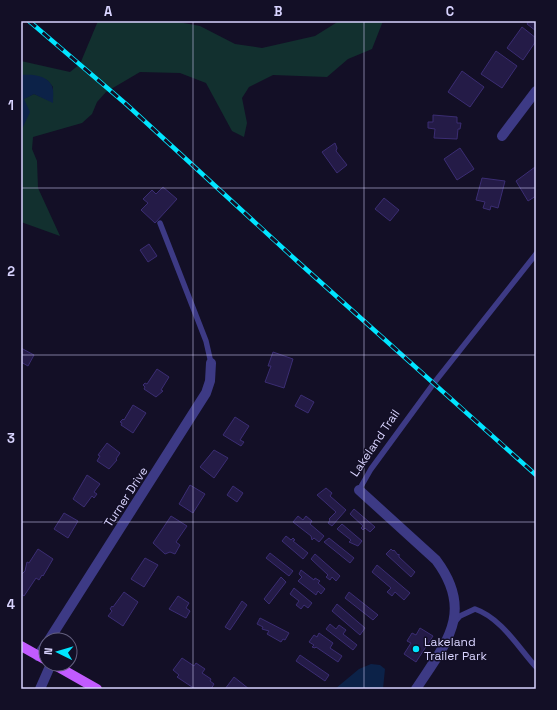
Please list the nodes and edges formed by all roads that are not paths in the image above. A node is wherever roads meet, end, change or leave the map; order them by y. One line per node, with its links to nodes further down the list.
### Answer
1 (536, 91): 2 (street)
2 (502, 136)
3 (160, 223): 5 (lane)
4 (536, 254): 6 (lane, Lakeland Trail)
5 (211, 363): 8 (street, Turner Drive)
6 (359, 490): 7 (street, Lakeland Trail)
7 (453, 624): 11 (lane); 16 (street, Lakeland Trail)
8 (54, 632)
9 (21, 646): 10 (main road)
10 (38, 656)
11 (536, 667)
12 (48, 672): 14 (street)
13 (66, 672): 15 (main road)
14 (40, 689)
15 (97, 689)
16 (416, 689)

